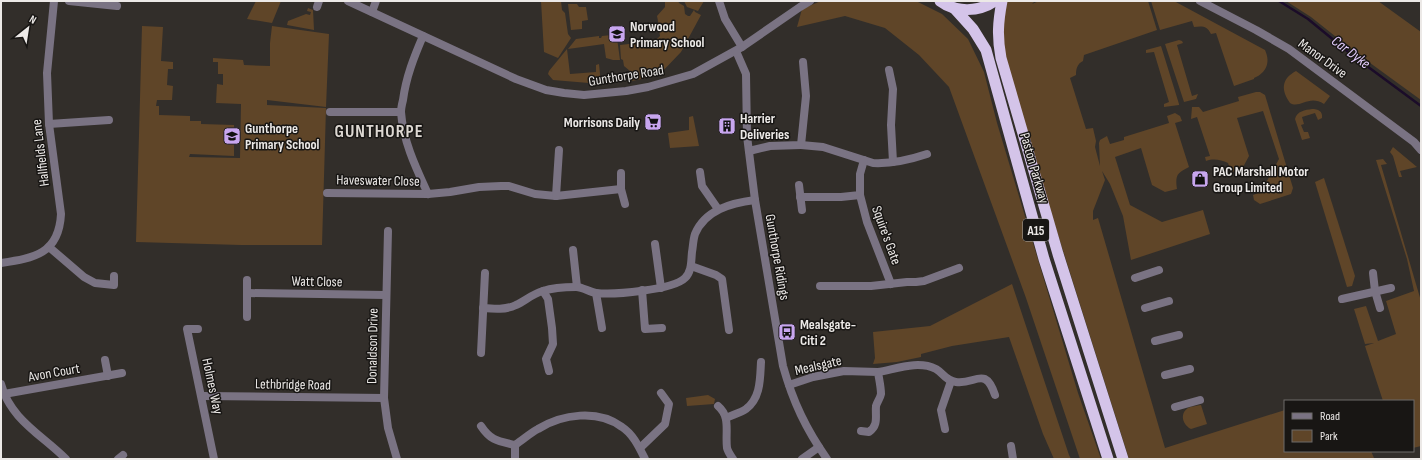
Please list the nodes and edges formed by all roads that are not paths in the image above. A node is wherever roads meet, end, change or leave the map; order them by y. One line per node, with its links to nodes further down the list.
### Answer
1 (54, 1): 21 (street, Hallfields Lane)
2 (69, 1): 11 (street)
3 (348, 1): 13 (street, Gunthorpe Road)
4 (376, 1): 13 (street)
5 (719, 1): 15 (street, Gunthorpe Ridings)
6 (810, 1): 15 (street, Gunthorpe Road)
7 (940, 1): 12 (highway)
8 (995, 1): 12 (highway)
9 (1002, 1): 116 (highway, Paston Parkway / A15)
10 (1200, 1): 24 (street, Manor Drive)
11 (116, 6)
12 (954, 8): 115 (highway, Paston Parkway / A15)
13 (372, 12): 14 (street, Gunthorpe Road)
14 (423, 36): 15 (street, Gunthorpe Road); 19 (street, Haveswater Close)
15 (739, 49): 25 (street, Gunthorpe Ridings)
16 (803, 62): 22 (street)
17 (889, 70): 28 (street)
18 (330, 112): 19 (street)
19 (401, 112): 34 (street, Haveswater Close)
20 (109, 120): 21 (street)
21 (49, 124): 44 (street, Hallfields Lane)
22 (801, 145): 25 (street); 27 (street)
23 (559, 150): 36 (street)
24 (1421, 150)
25 (749, 151): 38 (street, Gunthorpe Ridings)
26 (927, 154): 28 (street)
27 (864, 160): 28 (street); 35 (street, Squire's Gate)
28 (893, 162)
29 (700, 172): 40 (street)
30 (622, 173): 32 (street)
31 (799, 186): 37 (street)
32 (621, 189): 36 (street, Haveswater Close); 39 (street)
33 (327, 193): 34 (street, Haveswater Close)
34 (428, 194): 36 (street, Haveswater Close)
35 (860, 195): 37 (street, Squire's Gate); 55 (street, Squire's Gate)
36 (556, 196)
37 (800, 197): 41 (street)
38 (755, 200): 40 (street); 89 (street, Gunthorpe Ridings)
39 (625, 204)
40 (718, 209): 47 (street)
41 (802, 210)
42 (388, 232): 65 (street, Donaldson Drive)
43 (656, 244): 58 (street)
44 (49, 247): 46 (street); 52 (street)
45 (573, 250): 57 (street)
46 (1, 263)
47 (691, 266): 58 (street); 75 (street)
48 (959, 268): 55 (street, Squire's Gate)
49 (1159, 270): 53 (street)
50 (485, 272): 68 (street)
51 (1373, 273): 62 (street)
52 (114, 276)
53 (1135, 278)
54 (247, 280): 63 (street)
55 (891, 284): 56 (street, Squire's Gate)
56 (820, 286)
57 (577, 287): 61 (street); 64 (street)
58 (661, 288): 60 (street)
59 (1391, 288): 62 (street)
60 (642, 290): 64 (street); 73 (street)
61 (543, 291): 68 (street); 82 (street)
62 (1375, 292): 66 (street); 70 (street)
63 (247, 293): 65 (street, Watt Close); 71 (street)
64 (596, 293): 72 (street)
65 (386, 295): 94 (street, Donaldson Drive)
66 (1342, 299)
67 (1169, 301): 69 (street)
68 (483, 308): 78 (street)
69 (1145, 308)
70 (1380, 308)
71 (247, 317)
72 (602, 328)
73 (662, 328)
74 (198, 329): 93 (street, Holmes Way)
75 (729, 330)
76 (1179, 335): 77 (street)
77 (1155, 341)
78 (481, 353)
79 (105, 360): 86 (street)
80 (761, 362): 98 (street)
81 (1190, 369): 85 (street)
82 (549, 371)
83 (878, 372): 87 (street, Mealsgate); 89 (street, Mealsgate); 101 (street)
84 (122, 373): 86 (street, Avon Court)
85 (1165, 375)
86 (108, 376): 91 (street, Avon Court)
87 (951, 381): 92 (street); 100 (street)
88 (1, 384): 91 (street)
89 (789, 386): 104 (street, Gunthorpe Ridings)
90 (661, 393): 105 (street)
91 (4, 394): 106 (street)
92 (995, 395)
93 (202, 396): 94 (street, Lethbridge Road); 107 (street, Holmes Way)
94 (384, 398): 108 (street, Donaldson Drive)
95 (1200, 400): 97 (street)
96 (718, 406): 98 (street)
97 (1175, 407)
98 (726, 418): 111 (street)
99 (481, 426): 102 (street)
100 (945, 429)
101 (861, 431)
102 (515, 445): 105 (street); 109 (street)
103 (1011, 446): 114 (street)
104 (819, 447): 112 (street); 113 (street, Gunthorpe Ridings)
105 (640, 448): 110 (street)
106 (66, 459)
107 (214, 459)
108 (397, 459)
109 (515, 459)
110 (645, 459)
111 (733, 459)
112 (802, 459)
113 (827, 459)
114 (1013, 459)
115 (1108, 459)
116 (1123, 459)

